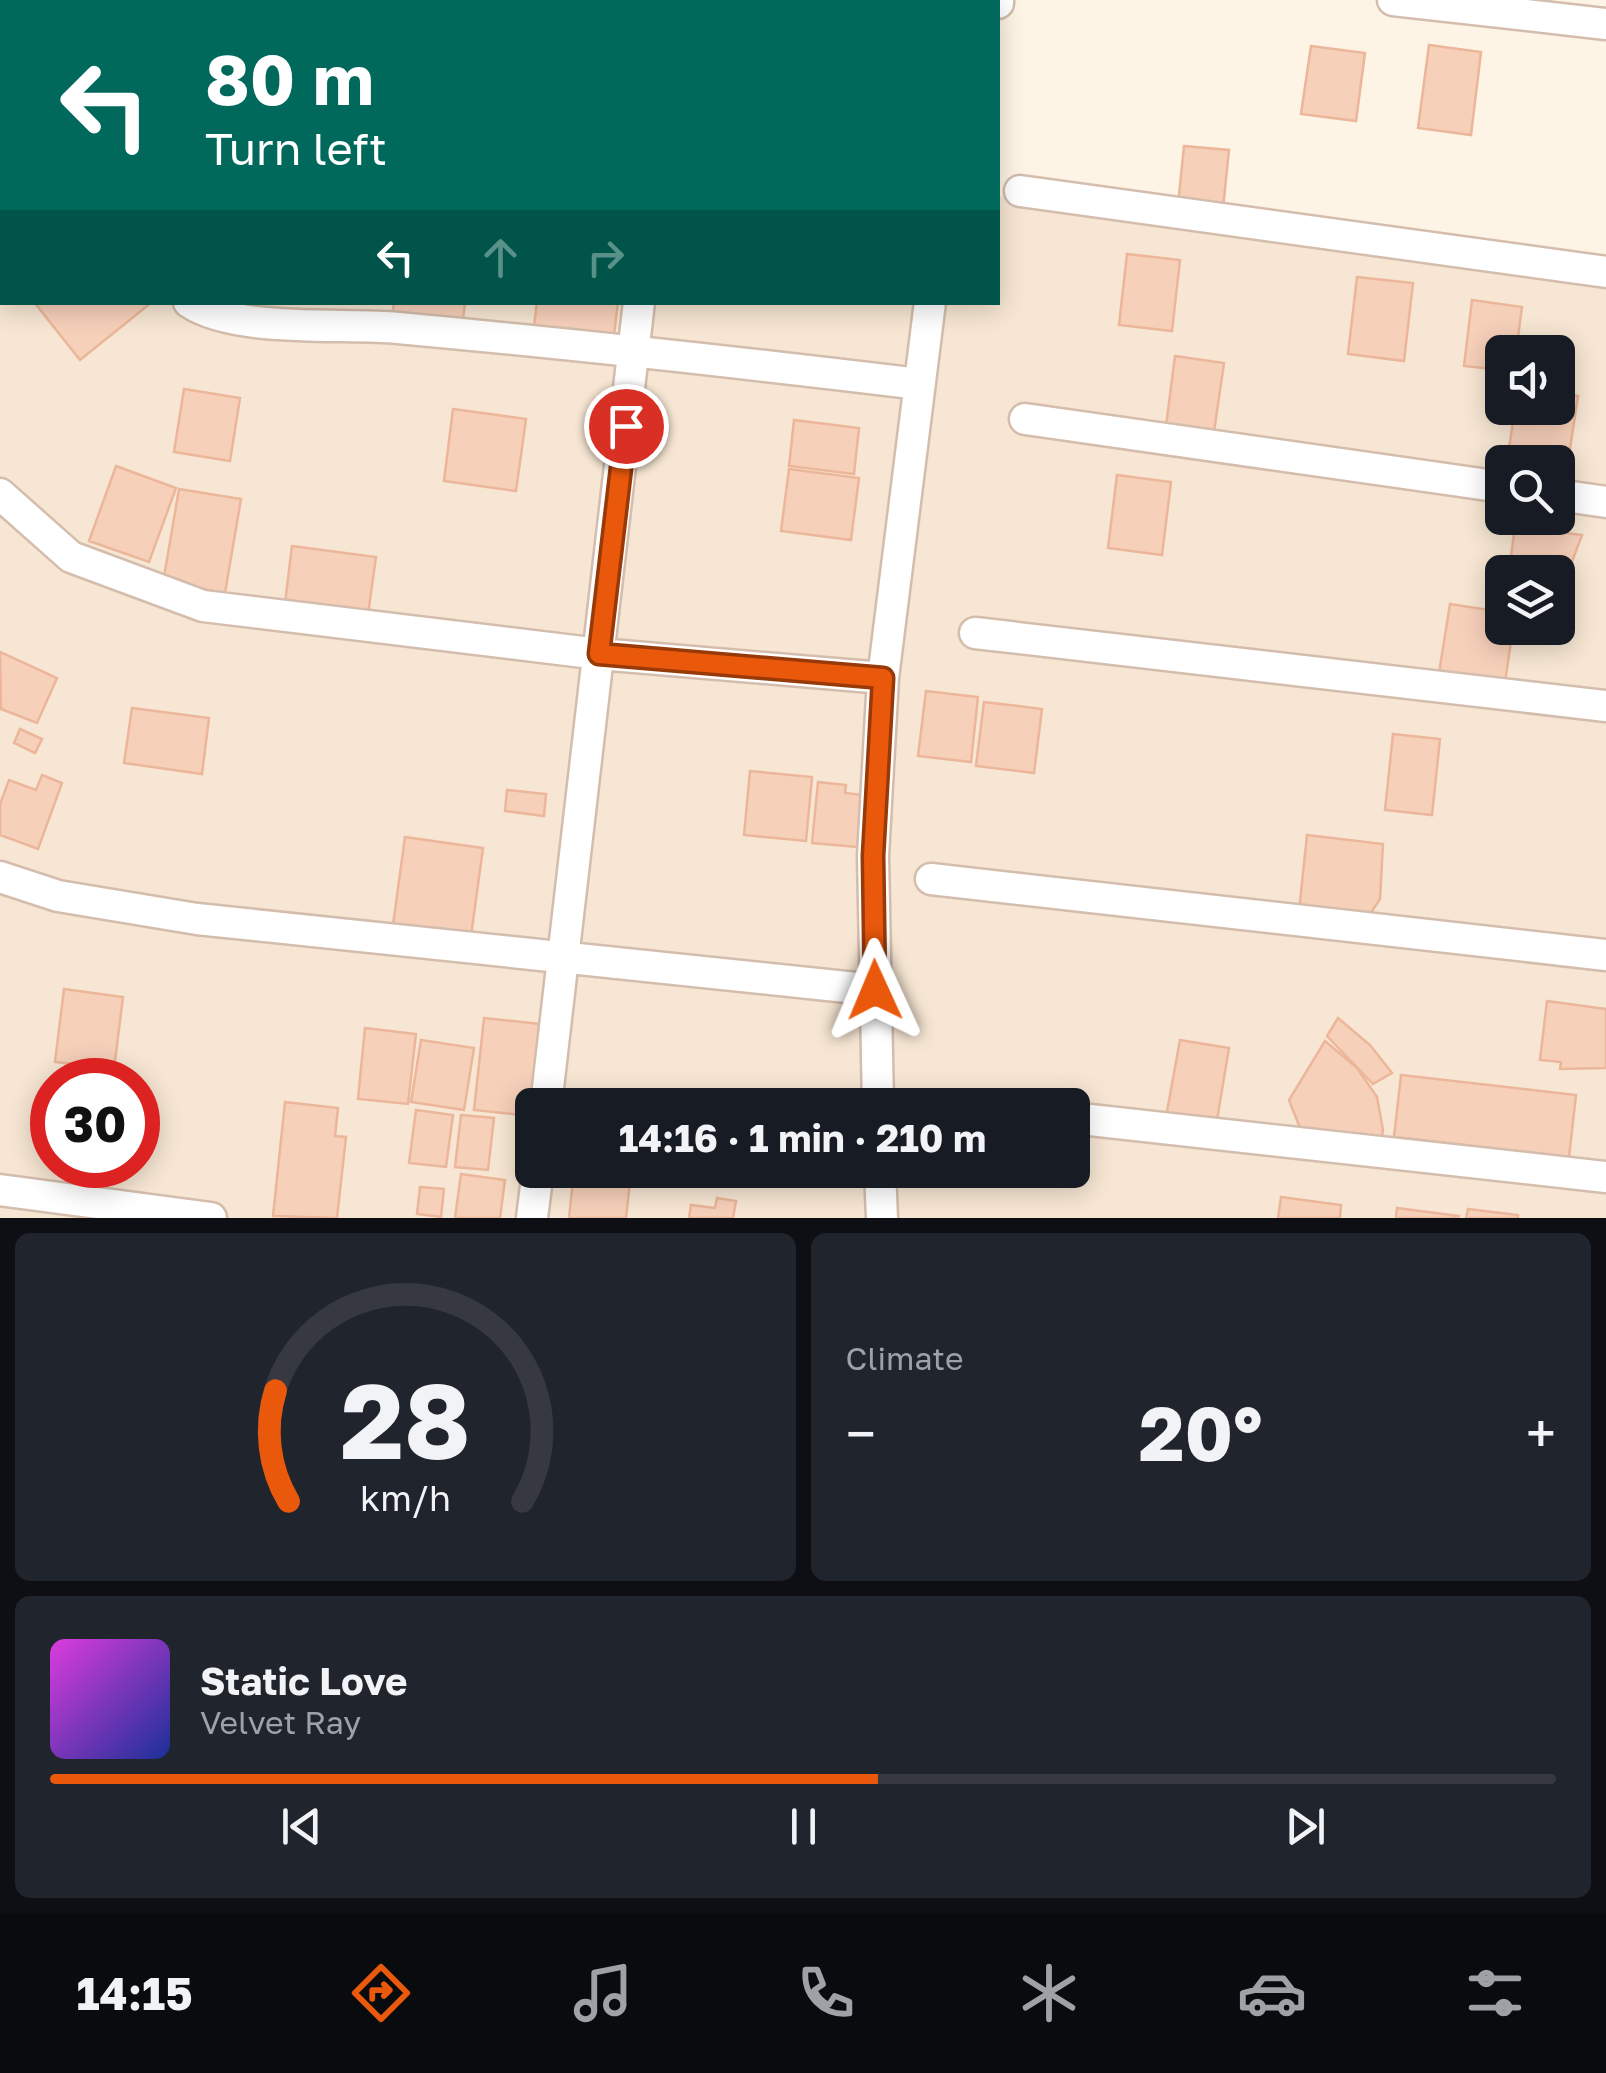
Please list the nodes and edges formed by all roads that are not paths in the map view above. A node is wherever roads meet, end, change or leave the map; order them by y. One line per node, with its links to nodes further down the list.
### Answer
1 (1393, 0): 2 (street)
2 (1606, 24)
3 (1020, 191): 4 (street)
4 (1606, 272)
5 (198, 305): 8 (street)
6 (639, 305): 8 (street)
7 (930, 305): 9 (street)
8 (636, 349): 9 (street); 16 (street)
9 (919, 384): 17 (street)
10 (1024, 419): 11 (street)
11 (1485, 485)
12 (0, 494): 16 (street)
13 (1575, 497): 14 (street)
14 (1606, 502)
15 (975, 634): 18 (street)
16 (599, 654): 17 (street); 21 (street)
17 (883, 678): 23 (street)
18 (1606, 706)
19 (0, 876): 21 (street)
20 (931, 879): 22 (street)
21 (564, 956): 23 (street); 24 (street)
22 (1606, 956)
23 (875, 990): 25 (street)
24 (548, 1088)
25 (878, 1088)
26 (1090, 1120): 27 (street)
27 (1606, 1177)
28 (536, 1188): 32 (street)
29 (881, 1188): 33 (street)
30 (0, 1190): 31 (street)
31 (211, 1218)
32 (532, 1218)
33 (882, 1218)

